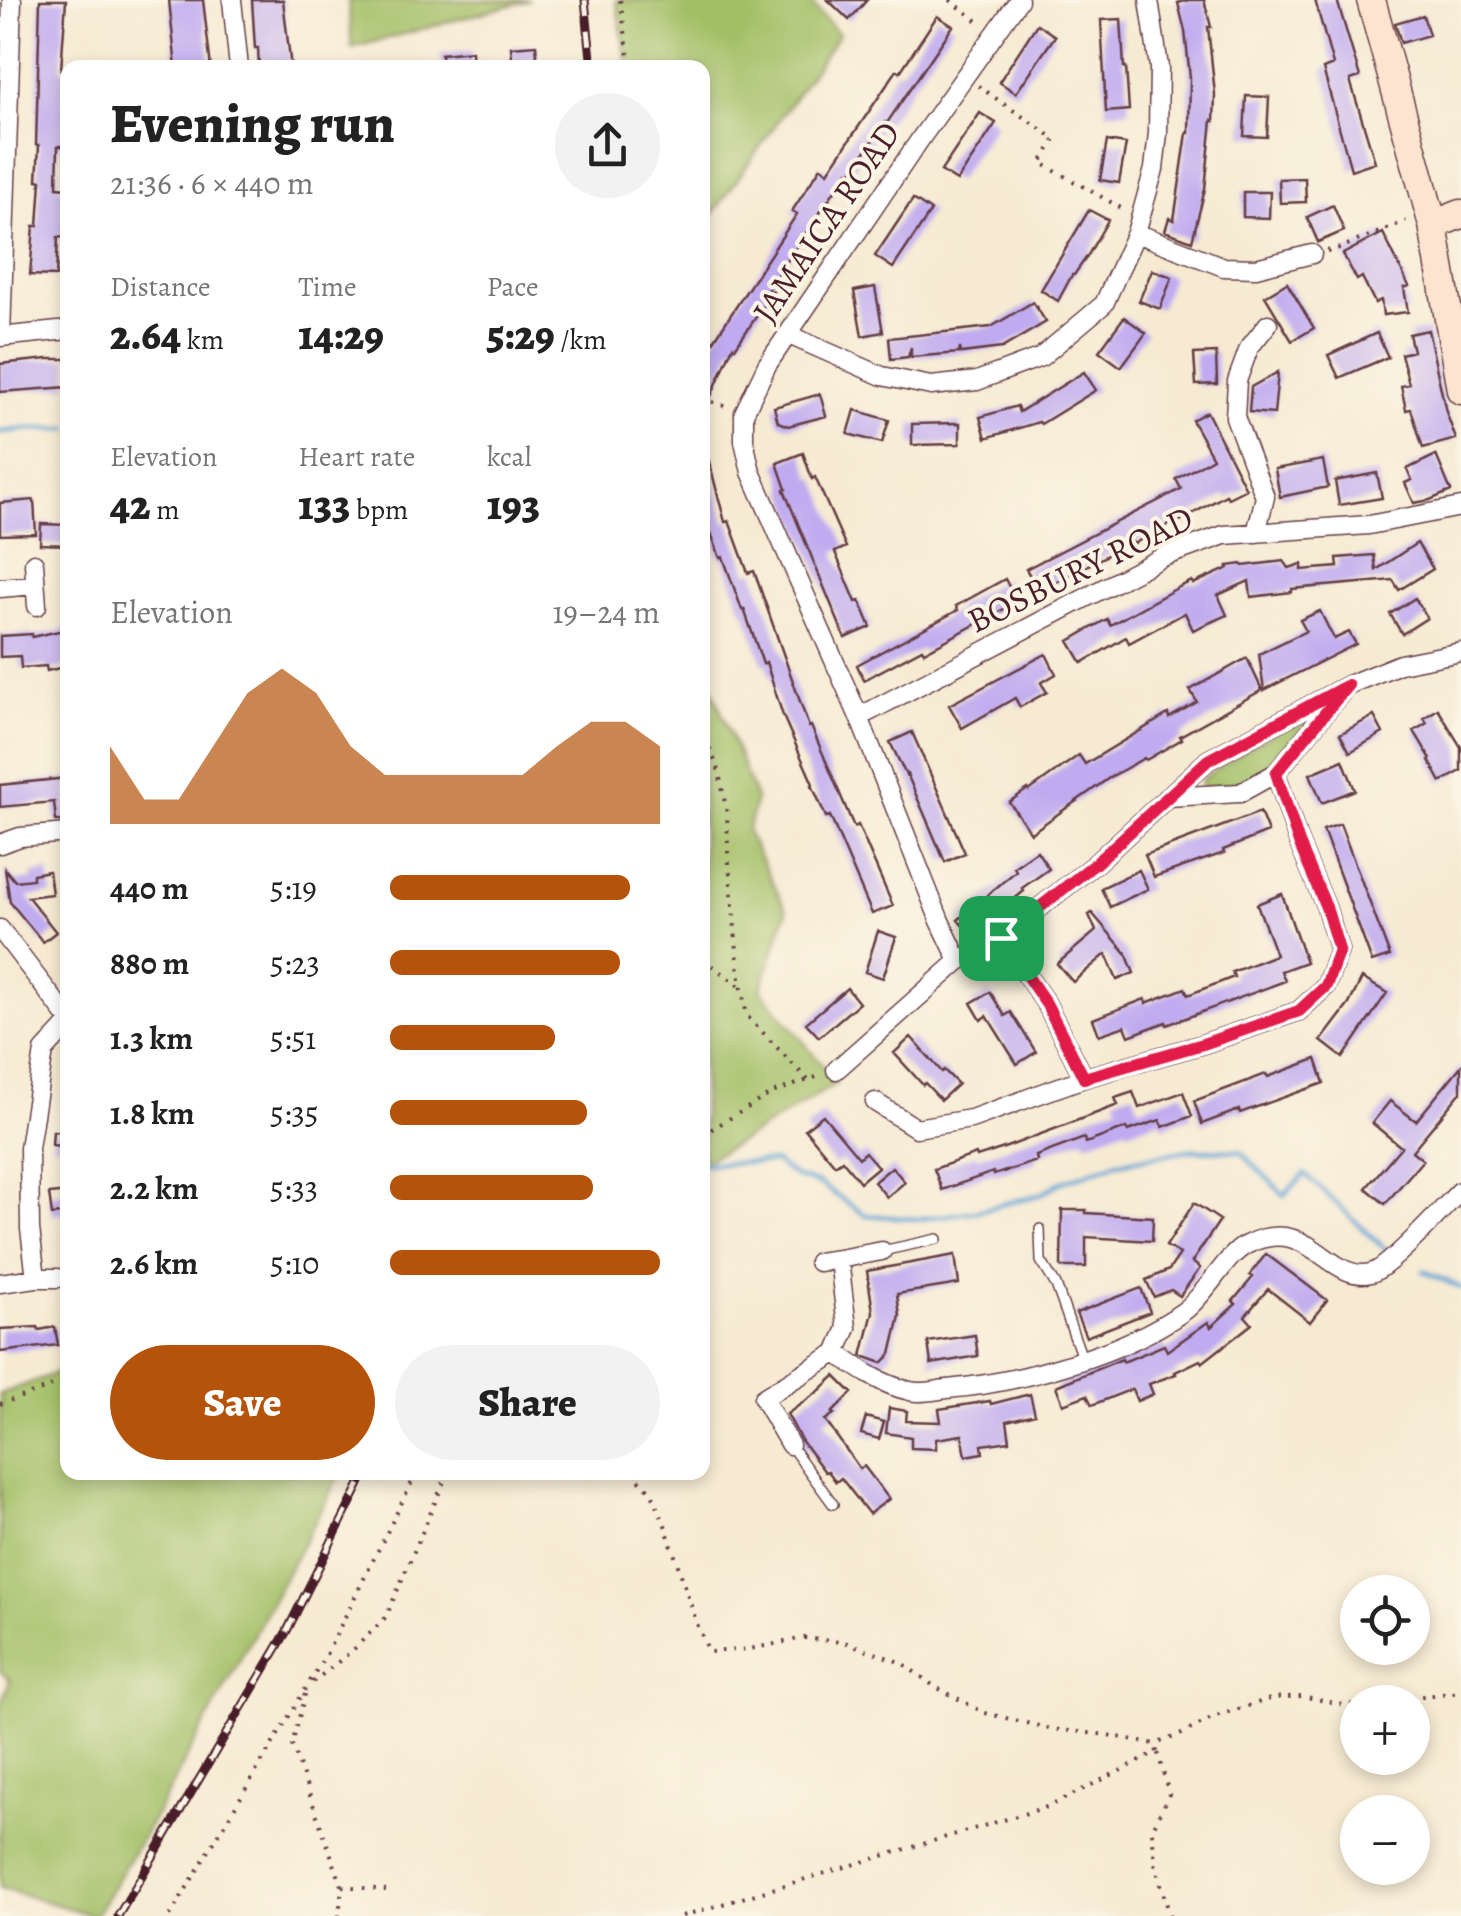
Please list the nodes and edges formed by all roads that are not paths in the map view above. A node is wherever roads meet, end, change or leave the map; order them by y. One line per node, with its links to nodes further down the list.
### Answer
1 (12, 0): 14 (street)
2 (232, 0): 6 (street)
3 (1019, 0): 13 (street, JAMAICA ROAD)
4 (1149, 0): 9 (street)
5 (1371, 0): 8 (street)
6 (238, 60)
7 (1461, 214): 8 (street)
8 (1431, 218): 15 (street)
9 (1138, 226): 10 (street); 13 (street)
10 (1312, 254)
11 (1268, 324): 17 (street)
12 (60, 331): 14 (street)
13 (790, 335): 24 (street, JAMAICA ROAD)
14 (1, 336)
15 (1461, 390)
16 (1461, 507): 17 (street, BOSBURY ROAD)
17 (1256, 533): 24 (street, BOSBURY ROAD)
18 (34, 563): 19 (street)
19 (35, 585): 20 (street); 21 (street)
20 (0, 588)
21 (37, 606)
22 (1461, 652): 23 (street)
23 (1348, 685): 25 (street); 26 (street)
24 (859, 717): 31 (street)
25 (1276, 773): 26 (street); 35 (street)
26 (1168, 797): 30 (street)
27 (60, 834): 28 (street)
28 (0, 844)
29 (0, 929): 32 (street)
30 (1001, 938): 31 (street); 35 (street)
31 (959, 961): 34 (street)
32 (60, 1011)
33 (60, 1032): 43 (street)
34 (836, 1070)
35 (1084, 1078): 36 (street)
36 (874, 1102)
37 (1461, 1191): 47 (street)
38 (1040, 1229): 47 (lane)
39 (937, 1239): 40 (lane)
40 (882, 1251): 41 (street)
41 (839, 1259): 42 (street); 46 (street)
42 (818, 1262)
43 (36, 1278): 44 (street); 45 (street)
44 (60, 1278)
45 (0, 1283)
46 (836, 1353): 47 (street); 48 (street)
47 (1082, 1358)
48 (790, 1445): 49 (lane)
49 (834, 1504)

